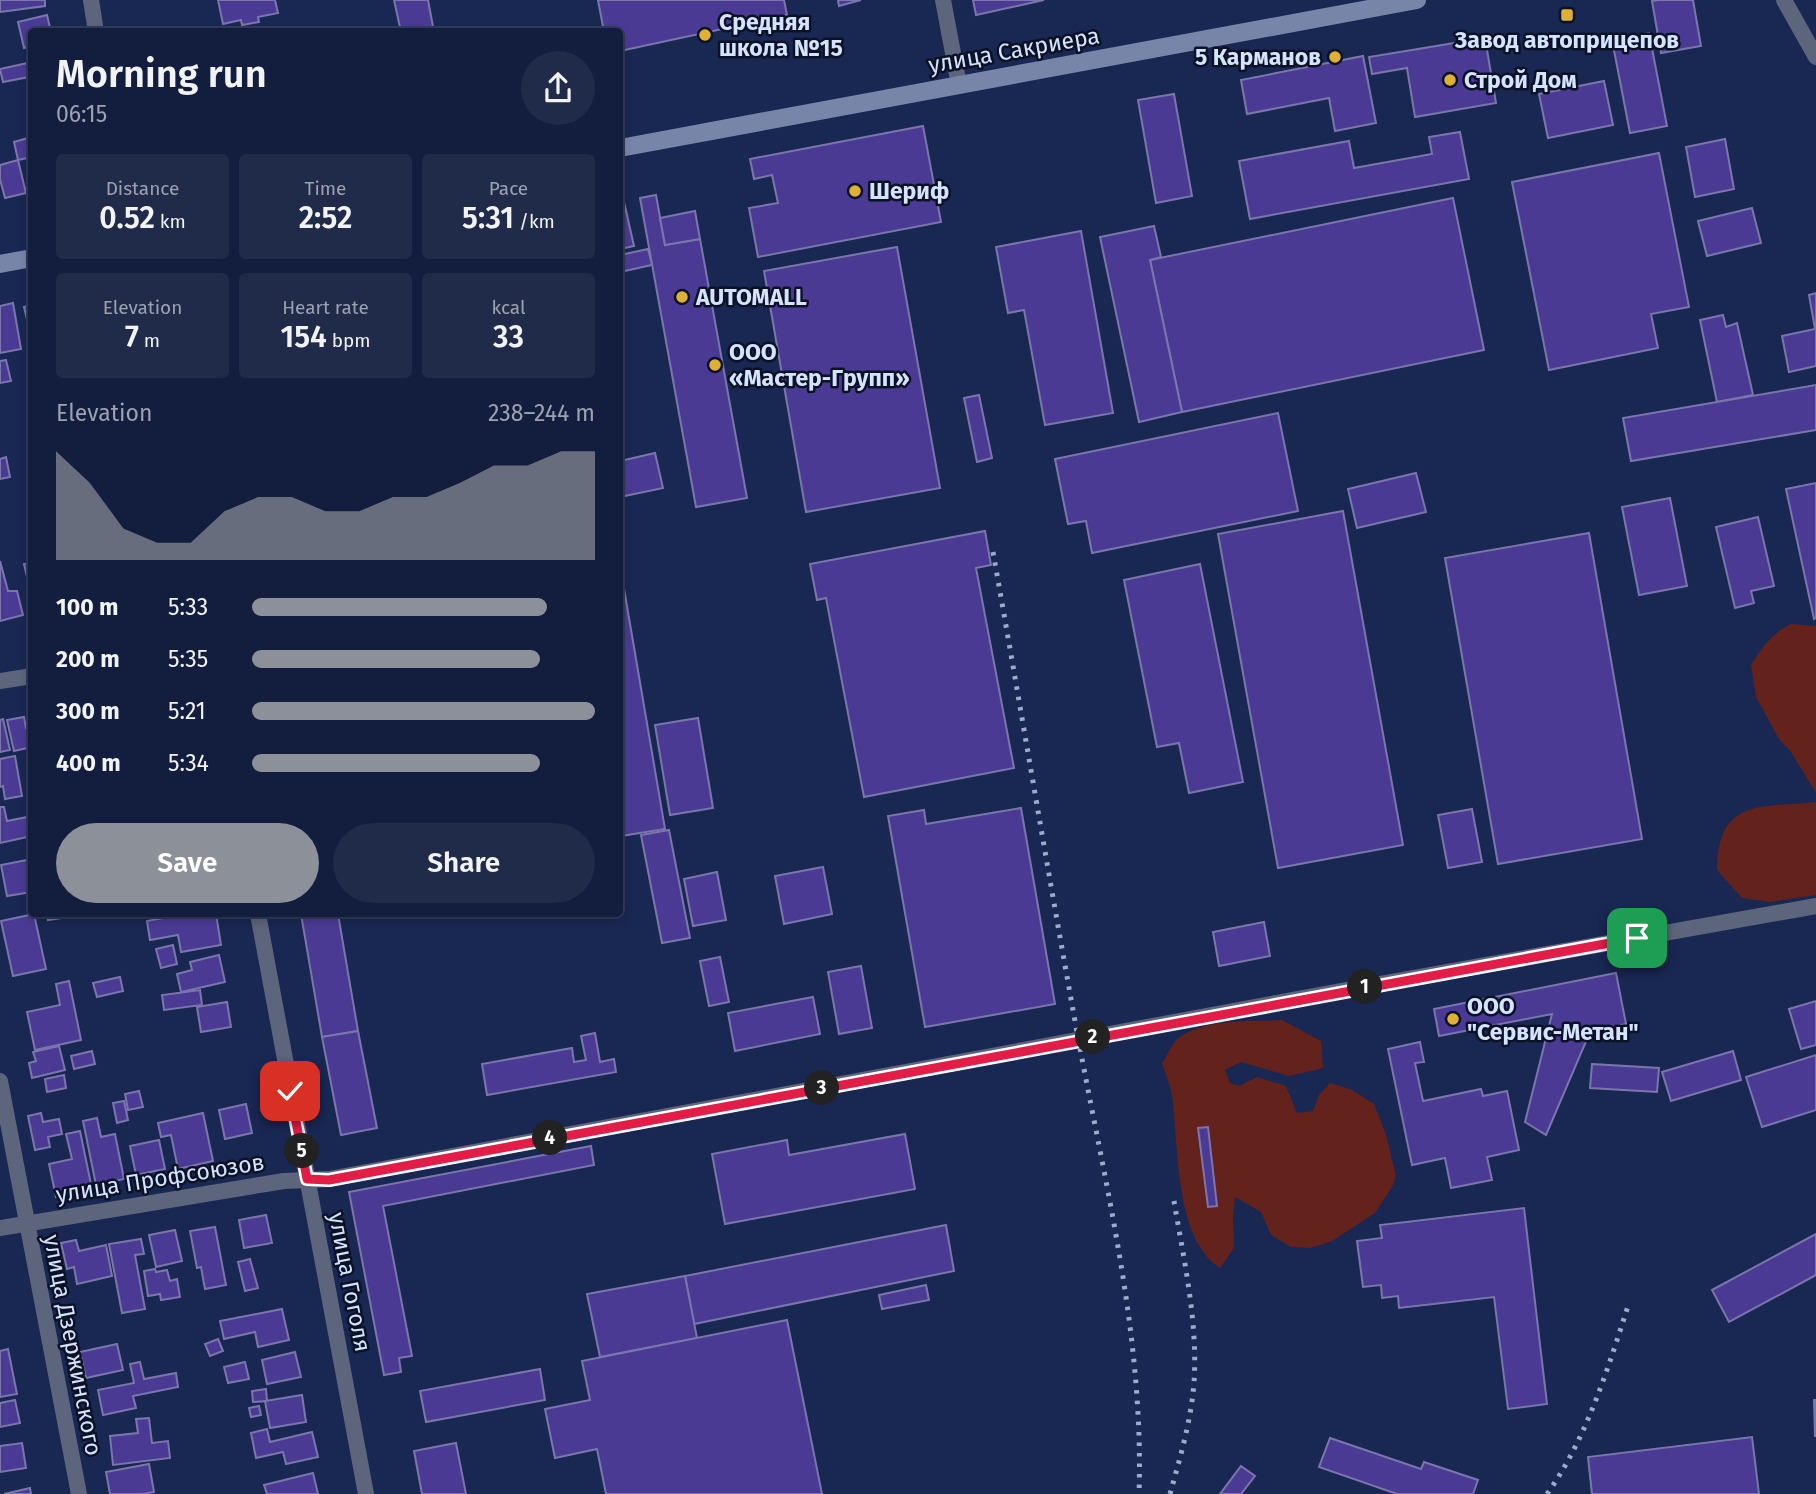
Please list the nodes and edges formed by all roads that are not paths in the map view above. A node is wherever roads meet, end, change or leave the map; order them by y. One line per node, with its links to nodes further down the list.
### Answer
1 (91, 0): 6 (street)
2 (943, 0): 8 (street)
3 (1417, 0): 5 (street, улица Сакриера)
4 (1784, 0): 7 (street)
5 (1349, 6): 8 (street, улица Сакриера)
6 (95, 28)
7 (1816, 57)
8 (959, 85): 9 (street, улица Сакриера)
9 (623, 148)
10 (28, 259): 11 (street)
11 (0, 264)
12 (28, 677): 13 (street)
13 (0, 681)
14 (1816, 906): 17 (street, улица Профсоюзов)
15 (259, 917): 17 (street, улица Гоголя)
16 (0, 1081): 18 (street, улица Дзержинского)
17 (307, 1179): 18 (street, улица Профсоюзов); 21 (street, улица Гоголя)
18 (25, 1224): 19 (street, улица Профсоюзов); 20 (street, улица Дзержинского)
19 (0, 1228)
20 (79, 1494)
21 (366, 1494)

